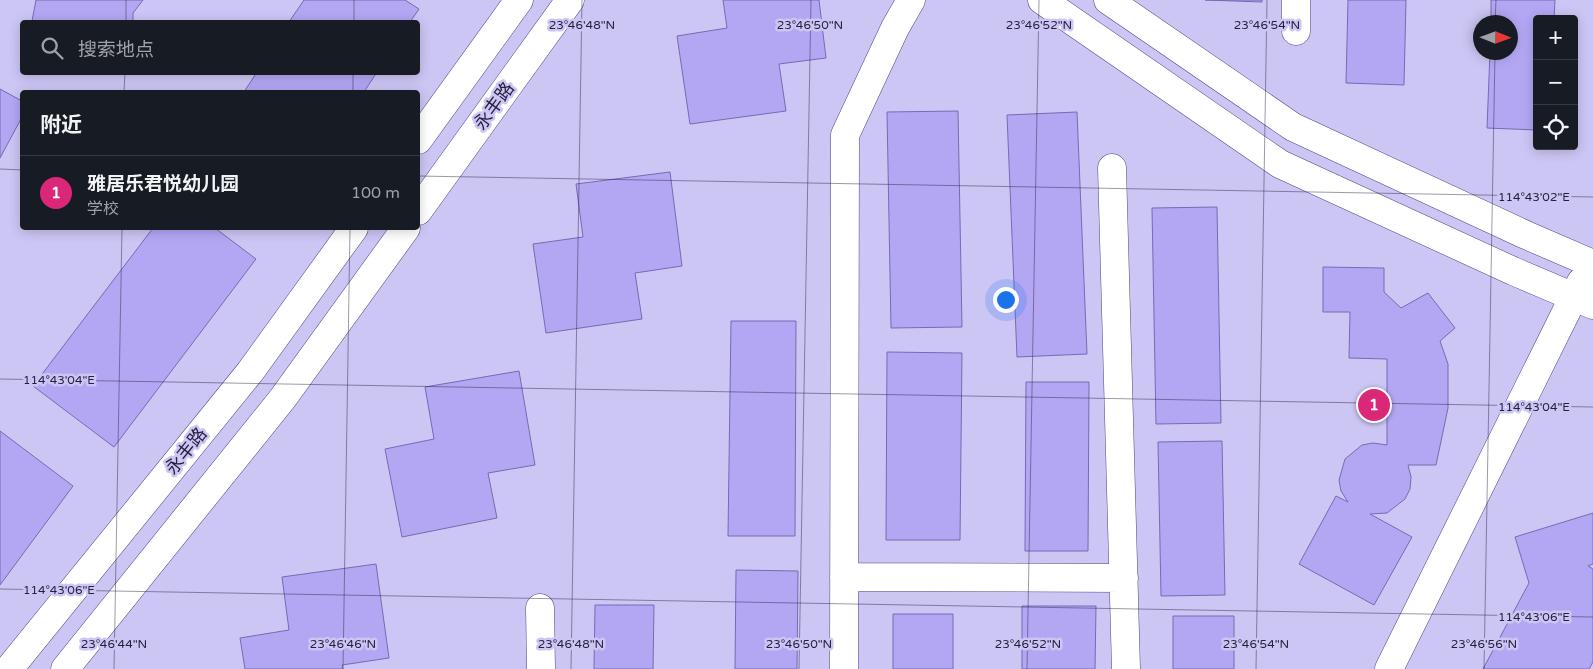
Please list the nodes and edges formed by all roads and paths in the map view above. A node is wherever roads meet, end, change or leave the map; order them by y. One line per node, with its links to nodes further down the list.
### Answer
1 (519, 0): 8 (street)
2 (570, 0): 10 (street, 永丰路)
3 (911, 0): 15 (street)
4 (1042, 0): 14 (street)
5 (1108, 0): 13 (street)
6 (1296, 0): 7 (street)
7 (1296, 31)
8 (420, 137)
9 (1112, 168): 16 (street)
10 (420, 208)
11 (353, 230): 18 (street, 永丰路)
12 (405, 230): 19 (street)
13 (1592, 262): 14 (street)
14 (1583, 301): 23 (street)
15 (844, 577): 16 (street); 21 (street)
16 (1124, 578): 22 (street)
17 (540, 608): 20 (street)
18 (9, 669)
19 (65, 669)
20 (541, 669)
21 (844, 669)
22 (1126, 669)
23 (1390, 669)

